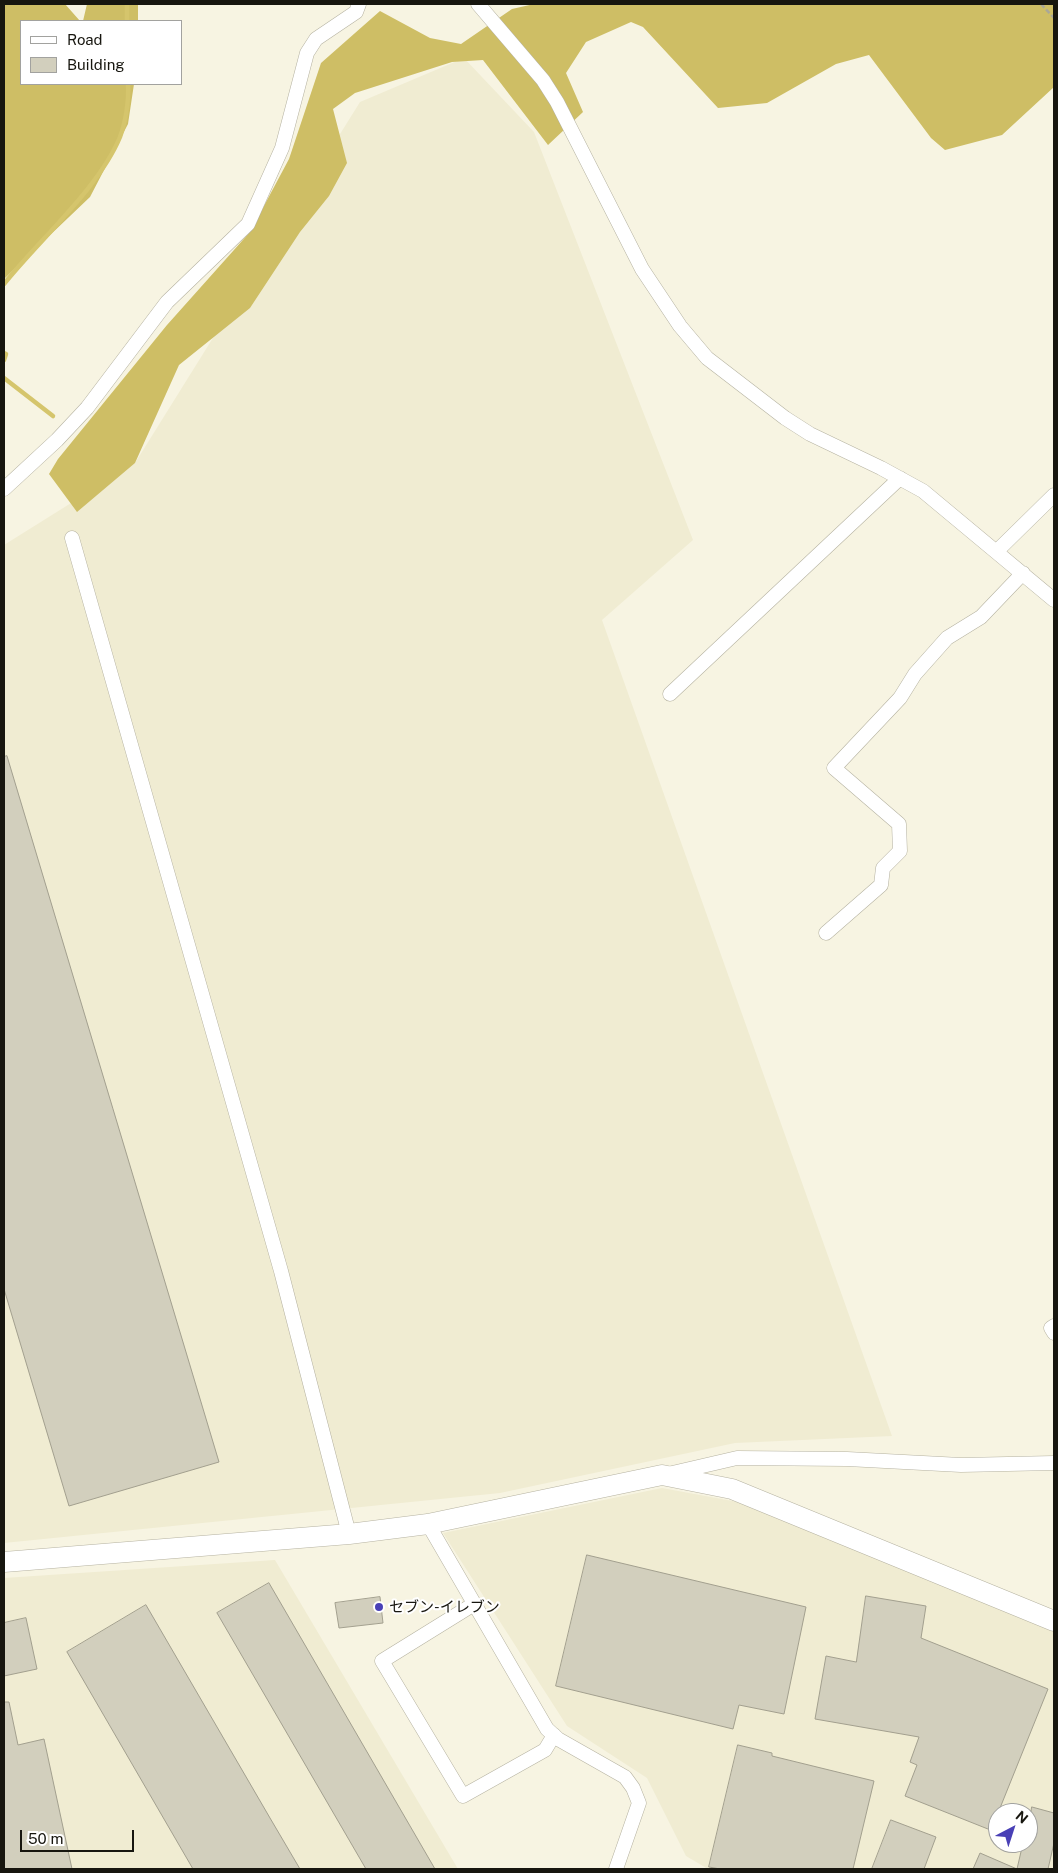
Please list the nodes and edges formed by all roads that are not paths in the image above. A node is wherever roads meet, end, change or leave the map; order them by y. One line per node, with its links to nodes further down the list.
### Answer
1 (359, 4): 4 (street)
2 (478, 4): 3 (street)
3 (900, 478): 7 (street); 10 (street)
4 (4, 489)
5 (1054, 495): 7 (street)
6 (72, 538): 17 (street)
7 (997, 551): 8 (street)
8 (1023, 573): 9 (street); 11 (street)
9 (1054, 600)
10 (670, 694)
11 (826, 933)
12 (1054, 1326): 13 (street)
13 (1054, 1333)
14 (1054, 1463): 15 (street)
15 (662, 1475): 16 (street); 20 (street)
16 (428, 1524): 17 (street); 19 (street)
17 (349, 1534): 18 (street)
18 (4, 1562)
19 (474, 1604): 21 (street); 21 (street)
20 (1054, 1621)
21 (554, 1735): 22 (street)
22 (616, 1869)

